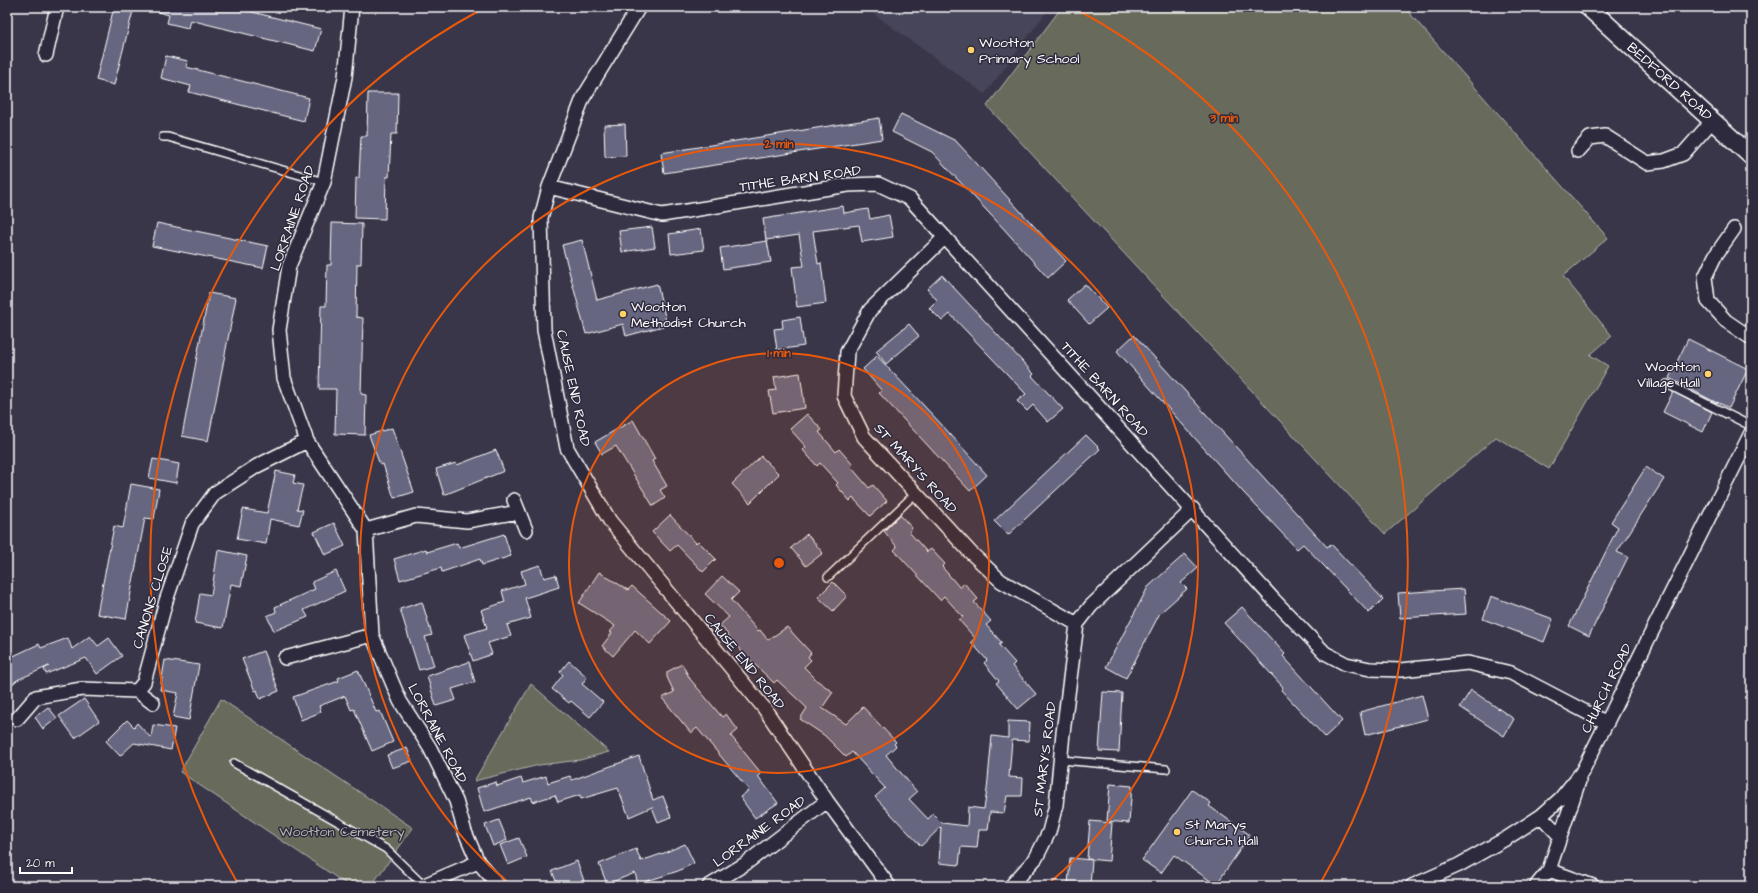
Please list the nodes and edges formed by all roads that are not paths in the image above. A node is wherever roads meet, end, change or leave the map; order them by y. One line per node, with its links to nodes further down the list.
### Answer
1 (57, 7): 5 (street)
2 (352, 7): 10 (street, LORRAINE ROAD)
3 (639, 7): 11 (street, CAUSE END ROAD)
4 (1588, 7): 6 (street, BEDFORD ROAD)
5 (46, 55)
6 (1713, 120): 8 (street); 9 (street, BEDFORD ROAD)
7 (163, 137): 10 (lane)
8 (1578, 151)
9 (1751, 156)
10 (324, 182): 18 (street, LORRAINE ROAD)
11 (549, 187): 13 (street, TITHE BARN ROAD); 37 (street, CAUSE END ROAD)
12 (1734, 229): 14 (street)
13 (945, 237): 19 (street, ST MARY'S ROAD); 21 (street, TITHE BARN ROAD)
14 (1751, 338)
15 (1667, 384): 16 (lane)
16 (1751, 426)
17 (1751, 433): 32 (street, CHURCH ROAD)
18 (307, 441): 23 (street, LORRAINE ROAD); 29 (street, CANONS CLOSE)
19 (916, 493): 25 (lane); 26 (street, ST MARY'S ROAD)
20 (514, 500): 22 (street)
21 (1192, 509): 26 (street); 32 (street, TITHE BARN ROAD)
22 (519, 512): 23 (street); 24 (street)
23 (366, 530): 27 (street, LORRAINE ROAD)
24 (526, 530)
25 (828, 577)
26 (1077, 624): 33 (street, ST MARY'S ROAD)
27 (372, 635): 28 (street); 40 (street, LORRAINE ROAD)
28 (286, 658)
29 (137, 690): 30 (street); 31 (street)
30 (153, 703)
31 (17, 719)
32 (1607, 723): 36 (street, CHURCH ROAD)
33 (1061, 760): 35 (lane); 46 (street, ST MARY'S ROAD)
34 (234, 763): 42 (lane)
35 (1166, 769)
36 (1582, 772): 38 (street, CHURCH ROAD); 39 (street)
37 (827, 801): 44 (street, LORRAINE ROAD); 45 (street, CAUSE END ROAD)
38 (1541, 816): 39 (street); 47 (street, CHURCH ROAD)
39 (1560, 836): 41 (street)
40 (478, 862): 42 (street); 43 (street, LORRAINE ROAD)
41 (1549, 870): 48 (street); 49 (lane); 50 (street)
42 (423, 886)
43 (499, 886)
44 (709, 886)
45 (888, 886)
46 (1011, 886)
47 (1412, 886)
48 (1536, 886)
49 (1546, 886)
50 (1593, 886)

